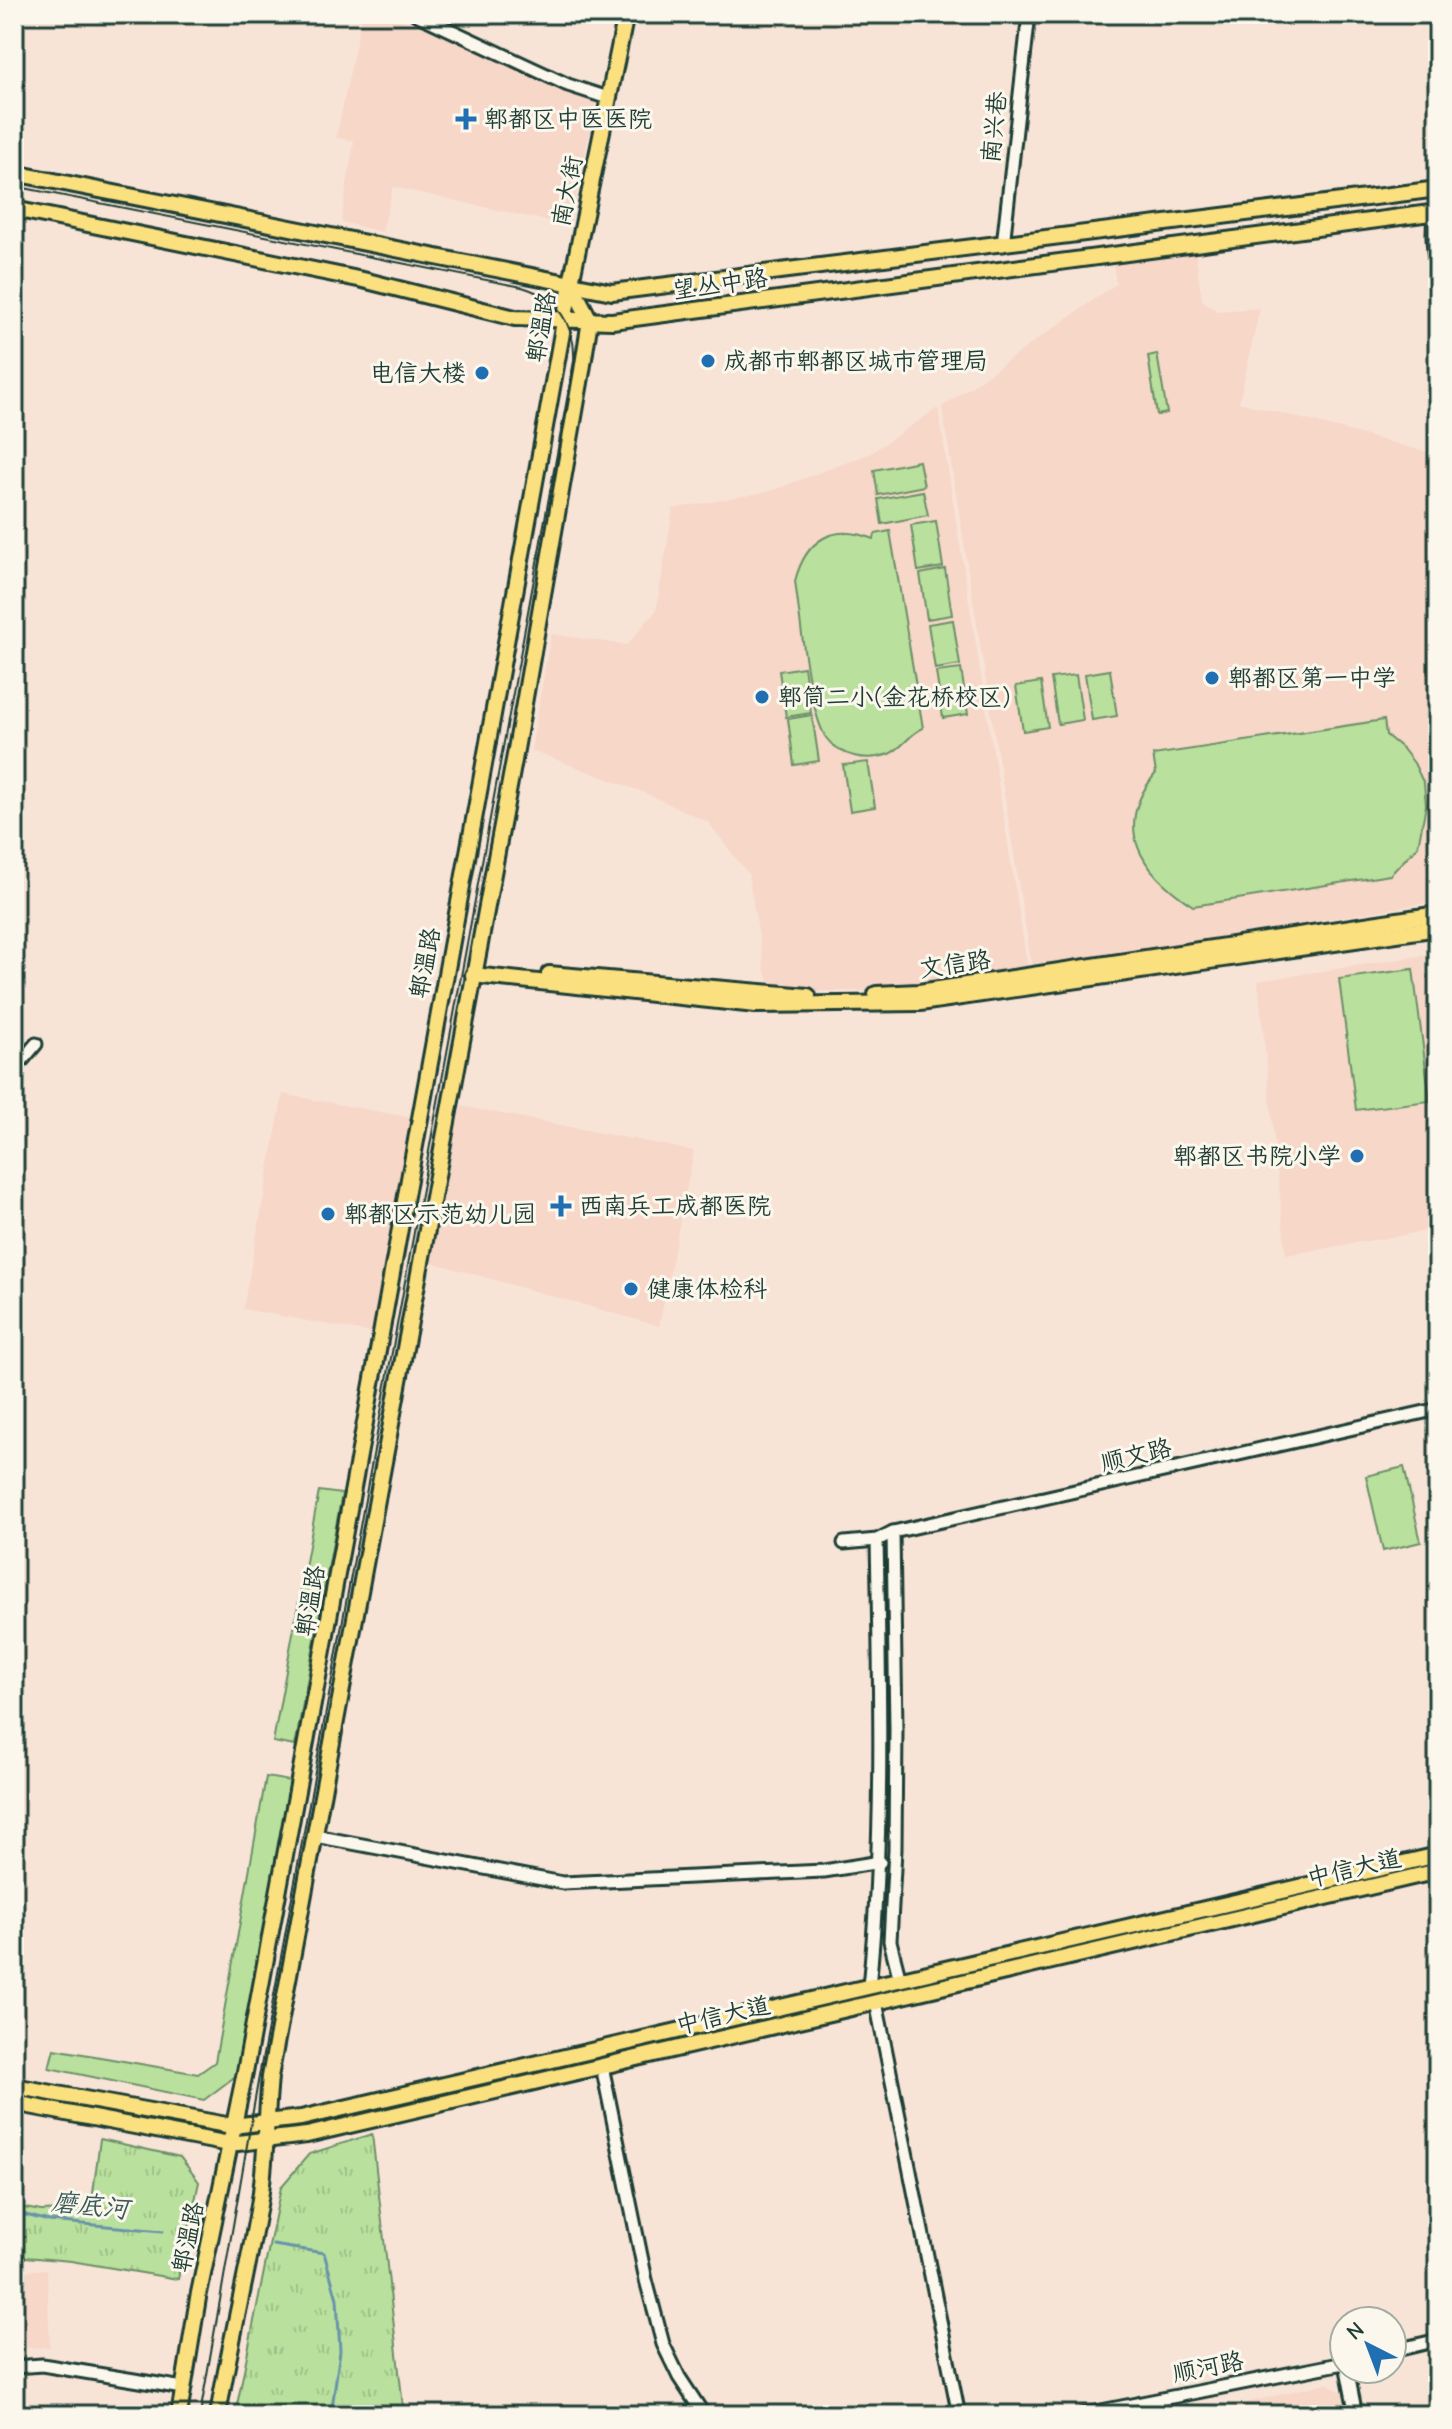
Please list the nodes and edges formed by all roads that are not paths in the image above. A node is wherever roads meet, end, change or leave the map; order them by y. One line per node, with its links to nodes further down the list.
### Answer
1 (416, 14): 4 (street)
2 (626, 14): 4 (main road, 南大街)
3 (1029, 14): 9 (street, 南兴巷)
4 (608, 98): 11 (main road, 南大街)
5 (14, 173): 11 (main road, 望丛中路)
6 (1438, 189): 9 (main road, 望丛中路)
7 (14, 209): 12 (main road, 望丛中路)
8 (1437, 209): 10 (street); 13 (main road, 望丛中路)
9 (1003, 245): 11 (main road, 望丛中路)
10 (1438, 278)
11 (571, 283): 12 (main road, 郫温路); 13 (main road, 郫温路)
12 (564, 320): 13 (main road, 望丛中路); 34 (main road, 郫温路)
13 (590, 320): 16 (main road, 郫温路)
14 (1438, 914): 16 (main road, 文信路)
15 (1438, 928): 16 (main road)
16 (474, 971): 23 (main road, 郫温路)
17 (36, 1044): 18 (street)
18 (14, 1070)
19 (1438, 1409): 20 (street, 顺文路)
20 (893, 1532): 21 (street, 顺文路); 27 (street)
21 (877, 1540): 22 (street, 顺文路); 25 (street)
22 (844, 1543)
23 (315, 1836): 25 (street); 33 (main road, 郫温路)
24 (1438, 1855): 27 (main road, 中信大道)
25 (880, 1862): 28 (street)
26 (1438, 1871): 29 (main road, 中信大道)
27 (900, 1980): 28 (main road, 中信大道)
28 (869, 1987): 33 (main road, 中信大道)
29 (876, 2002): 30 (main road, 中信大道); 46 (street)
30 (602, 2066): 35 (main road, 中信大道); 45 (street)
31 (14, 2086): 34 (main road, 中信大道)
32 (14, 2103): 36 (main road, 中信大道)
33 (266, 2122): 34 (main road, 中信大道); 35 (main road, 郫温路)
34 (232, 2126): 36 (main road, 郫温路)
35 (264, 2140): 36 (main road, 中信大道); 44 (main road, 郫温路)
36 (229, 2144): 42 (main road, 郫温路)
37 (1438, 2340): 38 (street)
38 (1408, 2347)
39 (1328, 2366): 47 (street, 顺河路)
40 (14, 2367): 42 (street)
41 (1350, 2385): 48 (street)
42 (183, 2388): 43 (main road, 郫温路)
43 (179, 2415)
44 (218, 2415)
45 (704, 2415)
46 (959, 2415)
47 (1081, 2415)
48 (1356, 2415)

